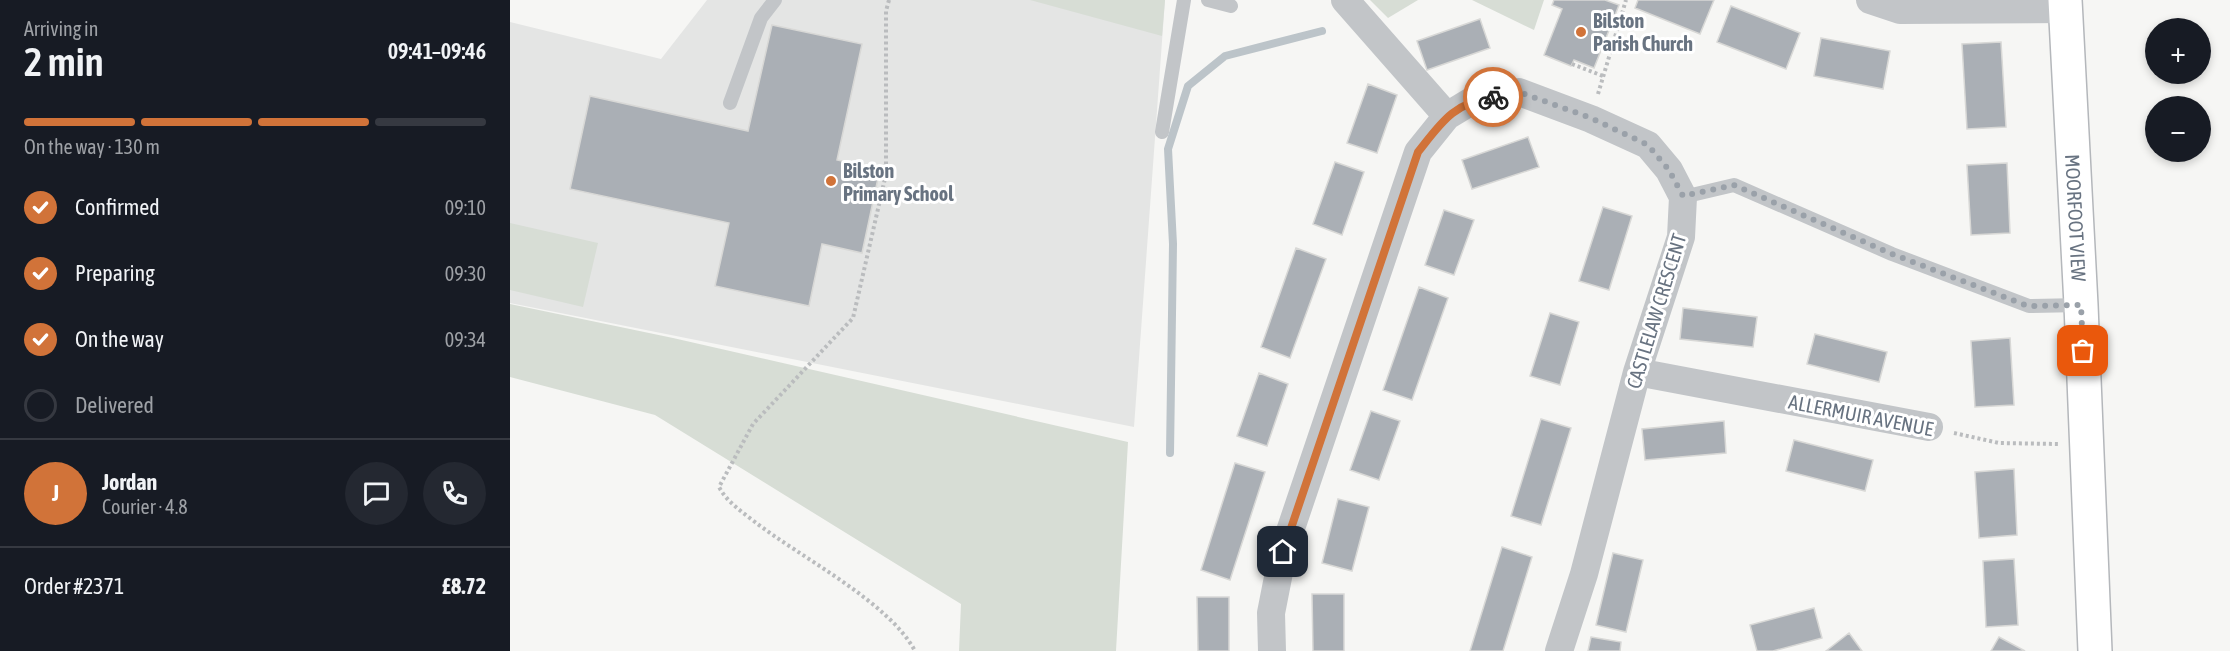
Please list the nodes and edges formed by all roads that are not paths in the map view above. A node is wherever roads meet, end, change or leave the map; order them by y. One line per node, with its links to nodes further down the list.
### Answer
1 (775, 0): 8 (lane)
2 (1184, 0): 10 (lane)
3 (1208, 0): 7 (lane)
4 (1345, 0): 9 (street)
5 (1870, 0): 6 (street)
6 (2065, 5): 12 (main road, MOORFOOT VIEW)
7 (1231, 6)
8 (730, 103)
9 (1447, 116): 11 (street); 15 (street)
10 (1162, 132)
11 (1683, 196): 12 (lane); 13 (street, CASTLELAW CRESCENT)
12 (2081, 305): 17 (main road, MOORFOOT VIEW)
13 (1637, 372): 14 (street, ALLERMUIR AVENUE); 16 (street, CASTLELAW CRESCENT)
14 (1929, 427)
15 (1272, 651)
16 (1559, 651)
17 (2096, 651)

